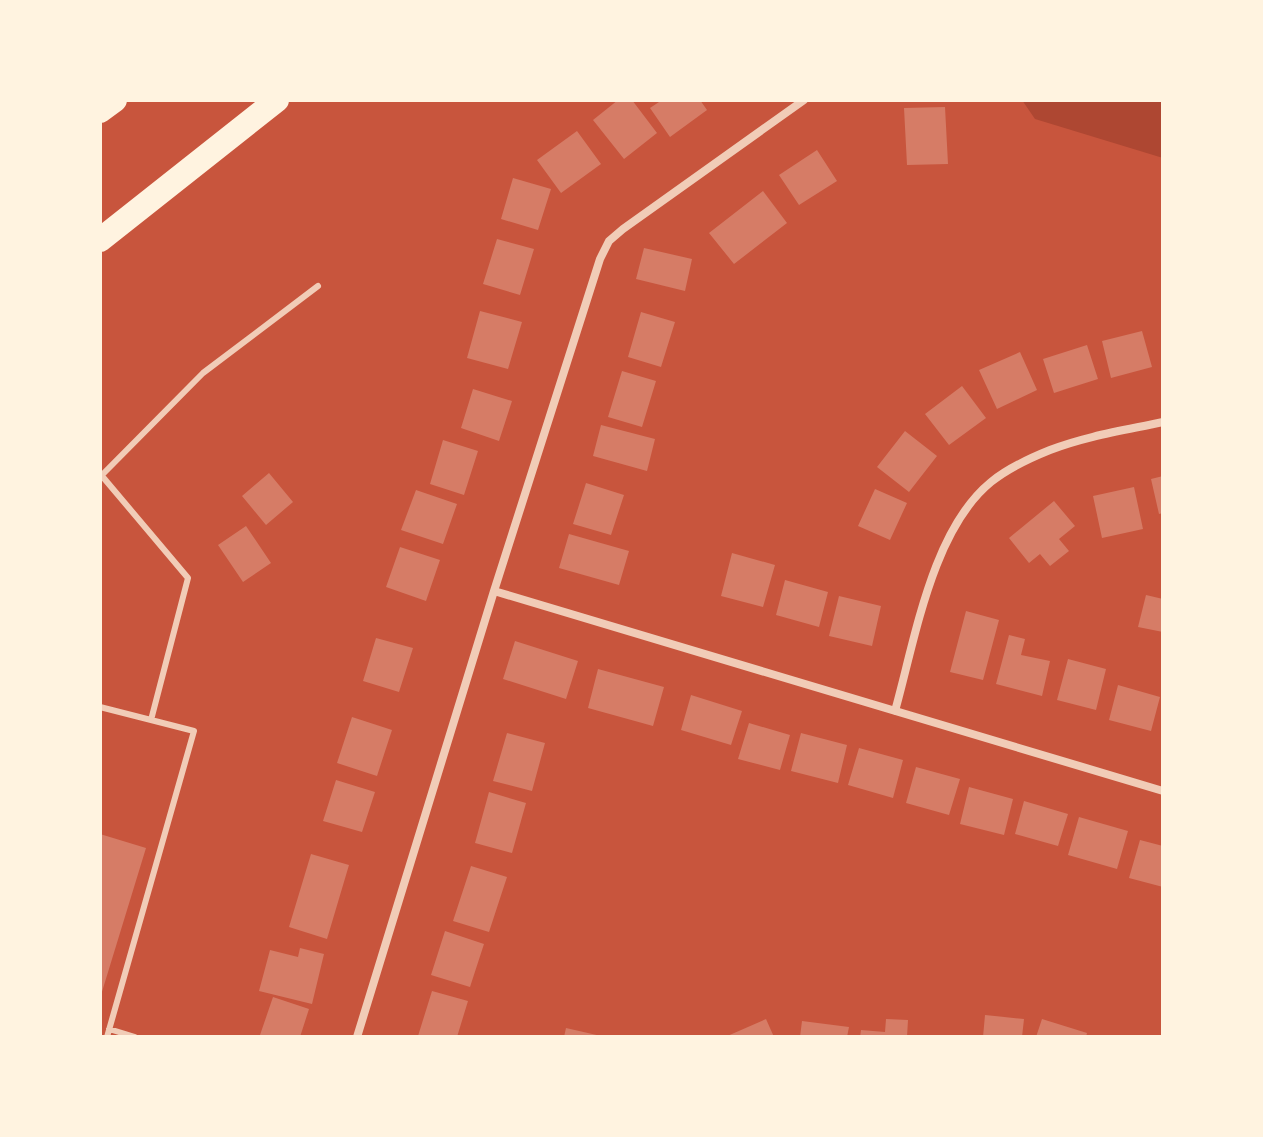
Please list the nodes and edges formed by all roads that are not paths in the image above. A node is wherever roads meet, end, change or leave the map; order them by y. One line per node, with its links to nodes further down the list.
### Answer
1 (115, 100): 4 (highway)
2 (277, 100): 5 (highway)
3 (804, 100): 9 (street)
4 (100, 111)
5 (100, 240)
6 (318, 286): 8 (lane)
7 (1163, 422): 11 (street)
8 (101, 476): 12 (lane)
9 (494, 591): 11 (street); 16 (street)
10 (100, 707): 12 (lane)
11 (895, 711): 13 (street)
12 (151, 720): 14 (lane)
13 (1163, 791)
14 (108, 1033): 15 (lane)
15 (135, 1037)
16 (357, 1037)

